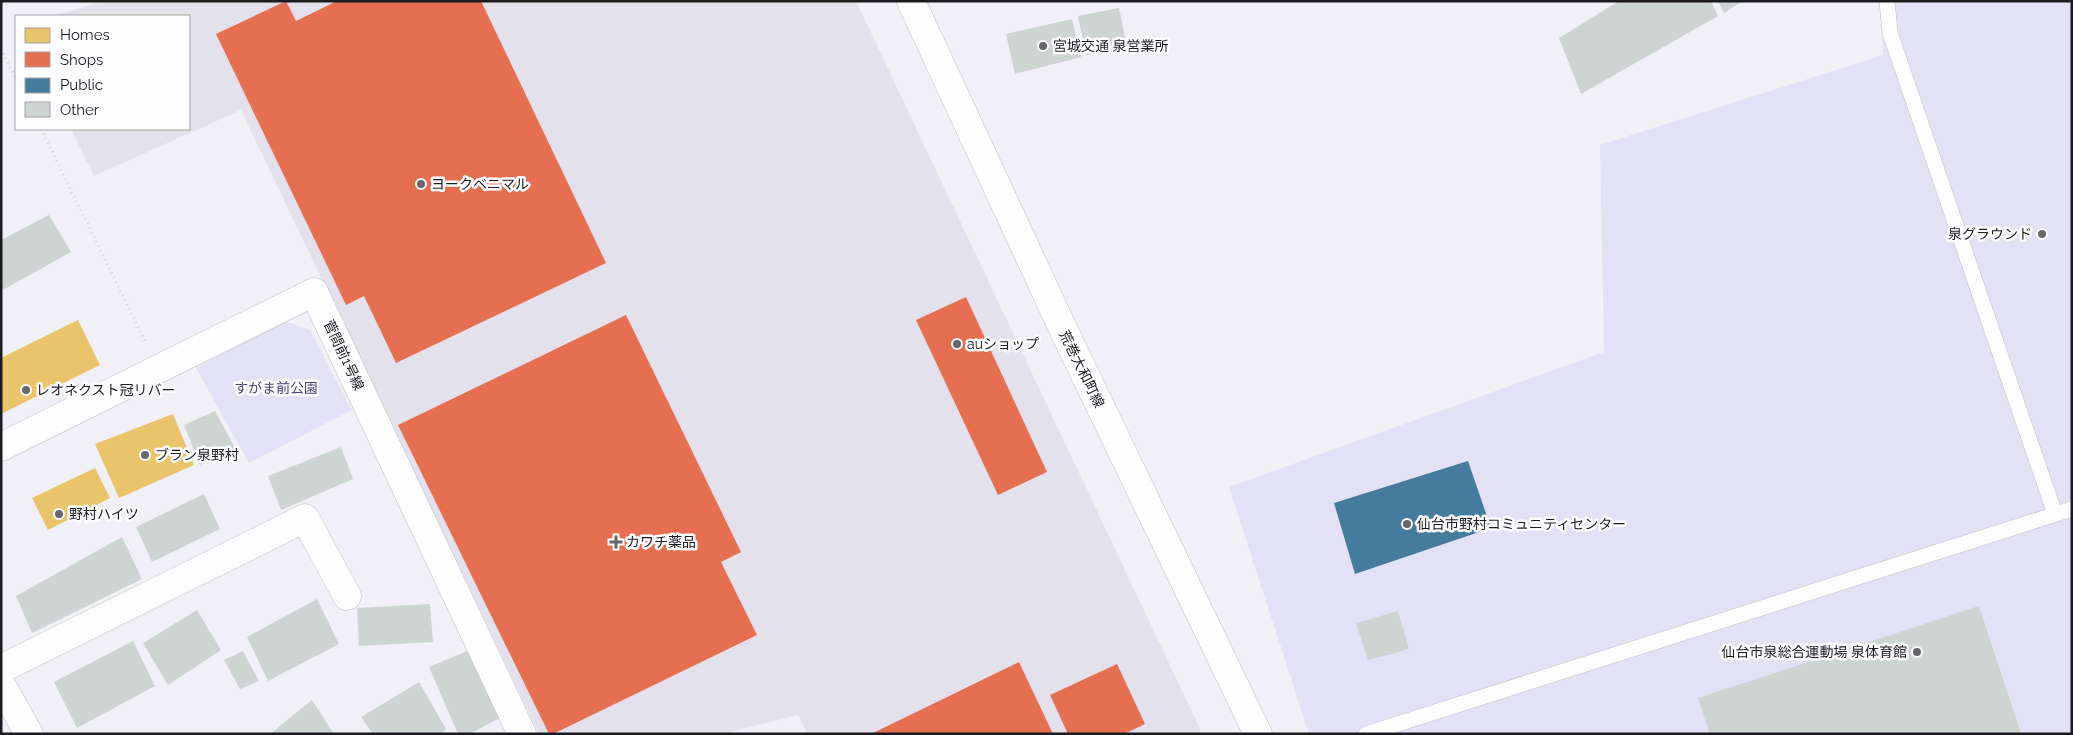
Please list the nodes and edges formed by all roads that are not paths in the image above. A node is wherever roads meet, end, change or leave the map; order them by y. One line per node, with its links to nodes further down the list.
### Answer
1 (911, 1): 11 (street, 荒巻大和町線)
2 (1887, 1): 5 (lane)
3 (1, 447): 10 (street, 菅間前1号線)
4 (2072, 508): 5 (lane)
5 (2055, 514): 12 (lane)
6 (347, 596): 7 (street)
7 (1, 669)
8 (1, 684): 9 (street)
9 (29, 734)
10 (522, 734)
11 (1258, 734)
12 (1366, 734)

